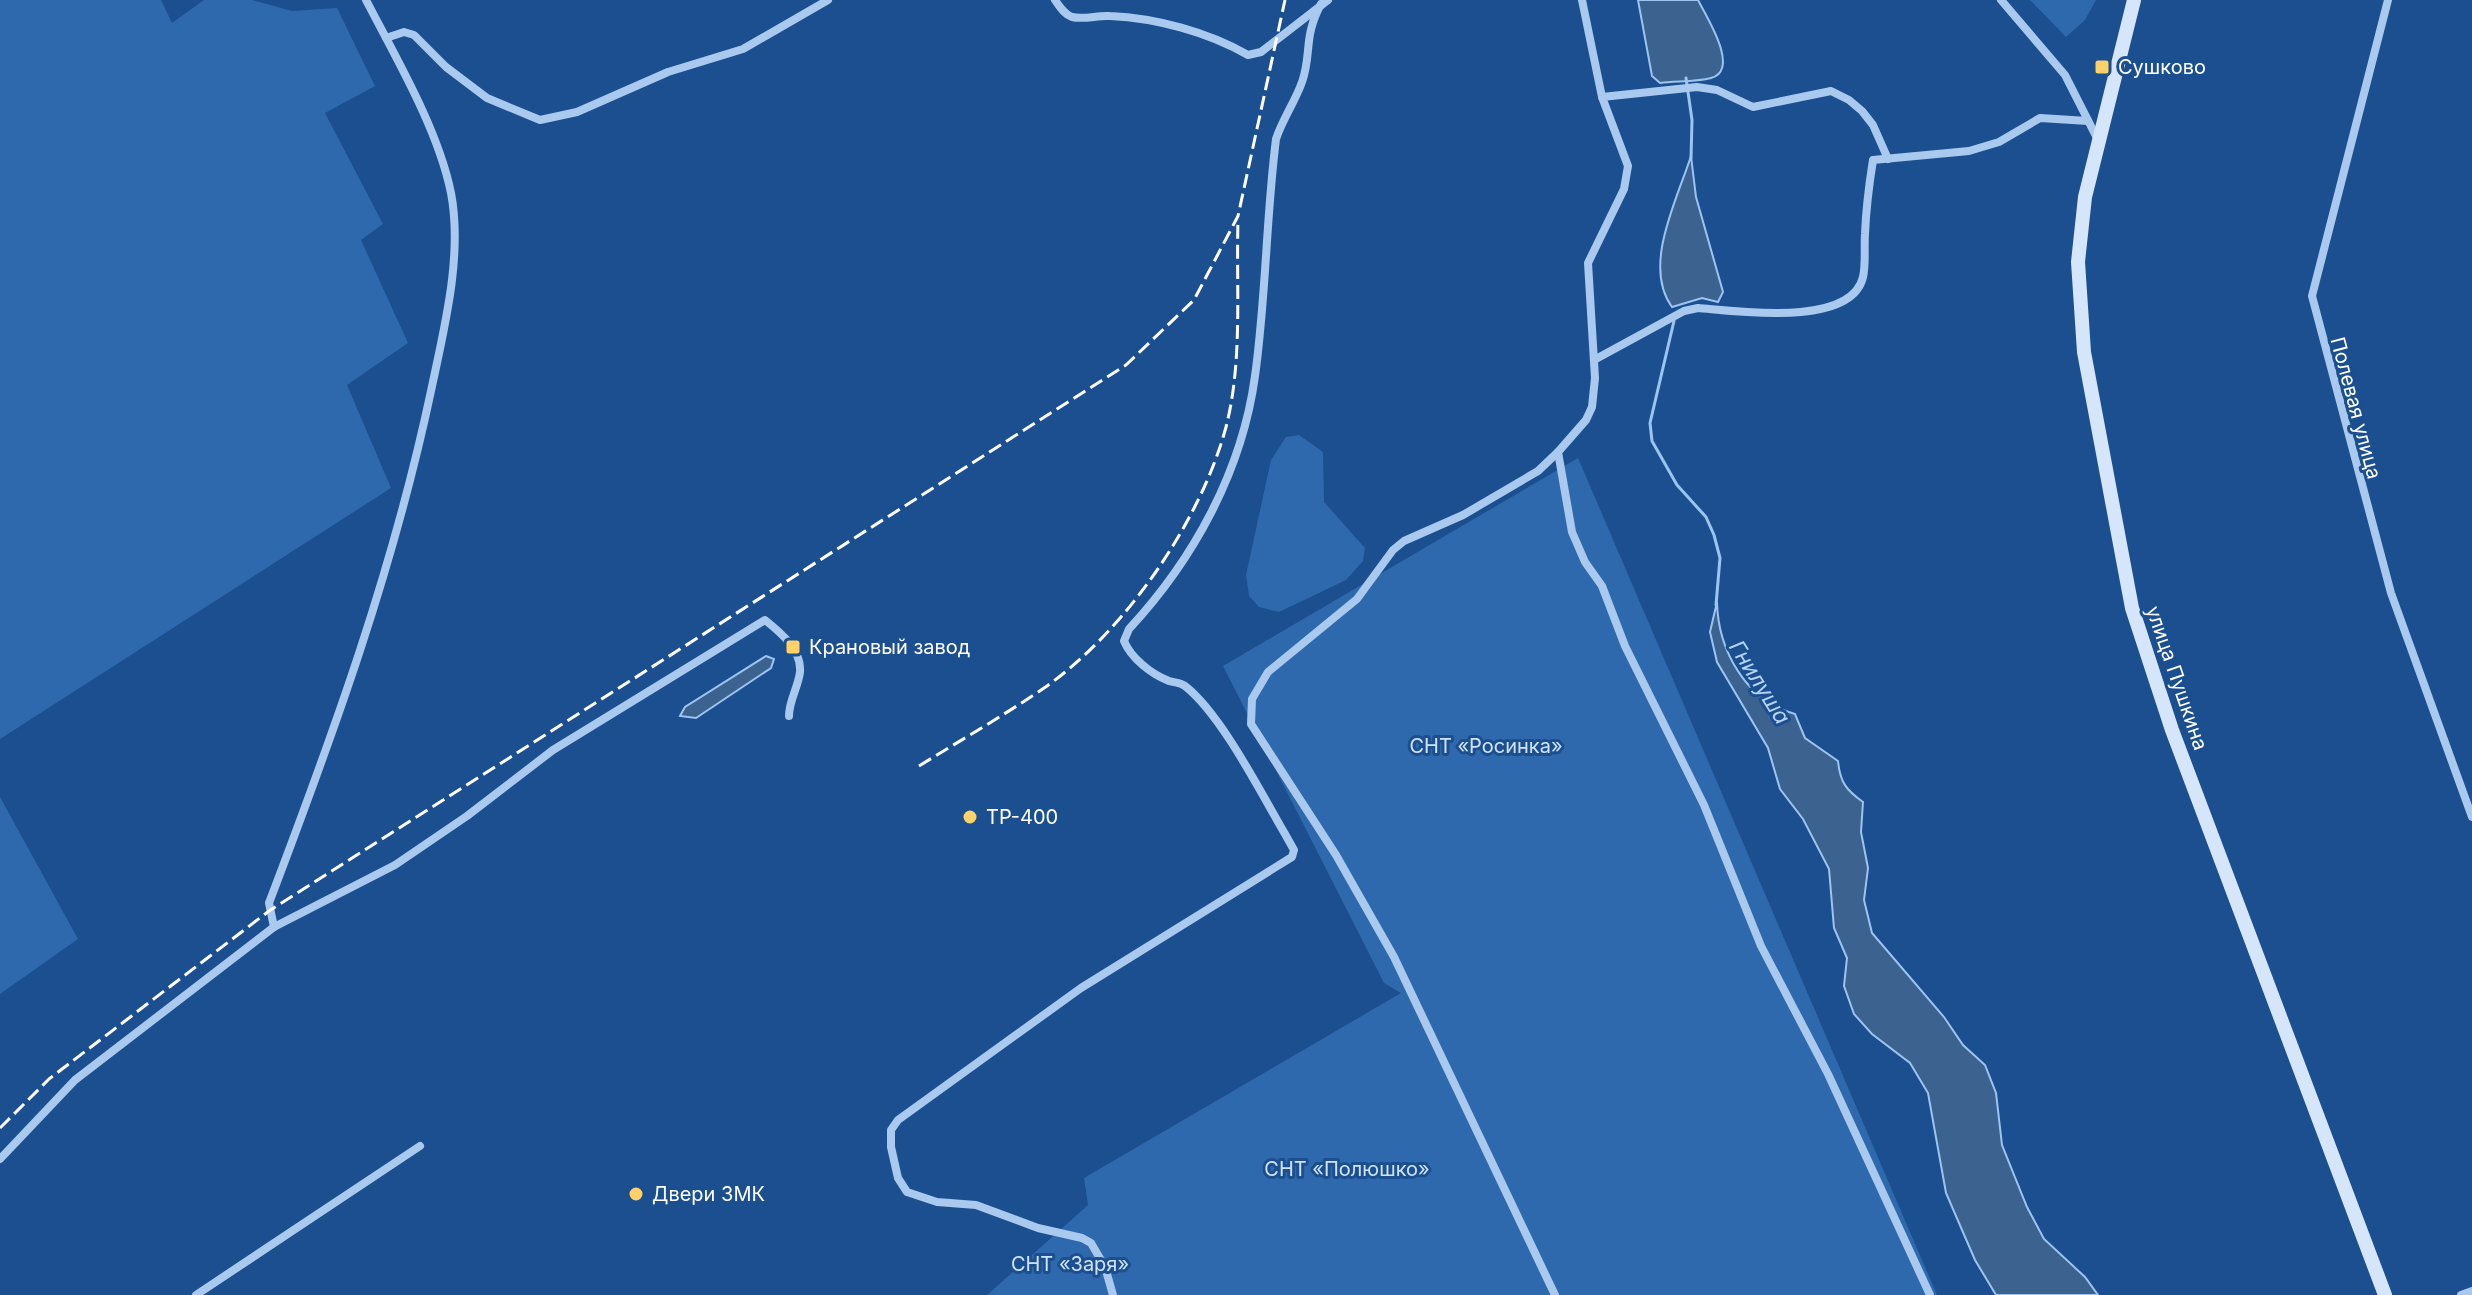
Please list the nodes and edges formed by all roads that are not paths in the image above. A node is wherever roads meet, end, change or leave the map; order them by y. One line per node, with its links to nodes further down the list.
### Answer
1 (366, 0): 9 (street)
2 (828, 0): 9 (street)
3 (1055, 0): 8 (street)
4 (1582, 0): 10 (street)
5 (2001, 0): 11 (street)
6 (2134, 0): 12 (main road, улица Пушкина)
7 (2388, 0): 17 (street, Полевая улица)
8 (1324, 2): 23 (street)
9 (386, 38): 18 (street)
10 (1602, 97): 13 (street); 14 (street)
11 (2088, 121): 12 (street); 13 (street)
12 (2099, 142): 26 (main road, улица Пушкина)
13 (1888, 159): 14 (street)
14 (1594, 360): 15 (street)
15 (1558, 452): 24 (street); 25 (street)
16 (789, 716): 18 (street)
17 (2472, 817)
18 (274, 927): 20 (street)
19 (420, 1146): 22 (street)
20 (0, 1159)
21 (2472, 1291): 27 (street)
22 (196, 1295)
23 (1113, 1295)
24 (1555, 1295)
25 (1930, 1295)
26 (2385, 1295)
27 (2461, 1295)

